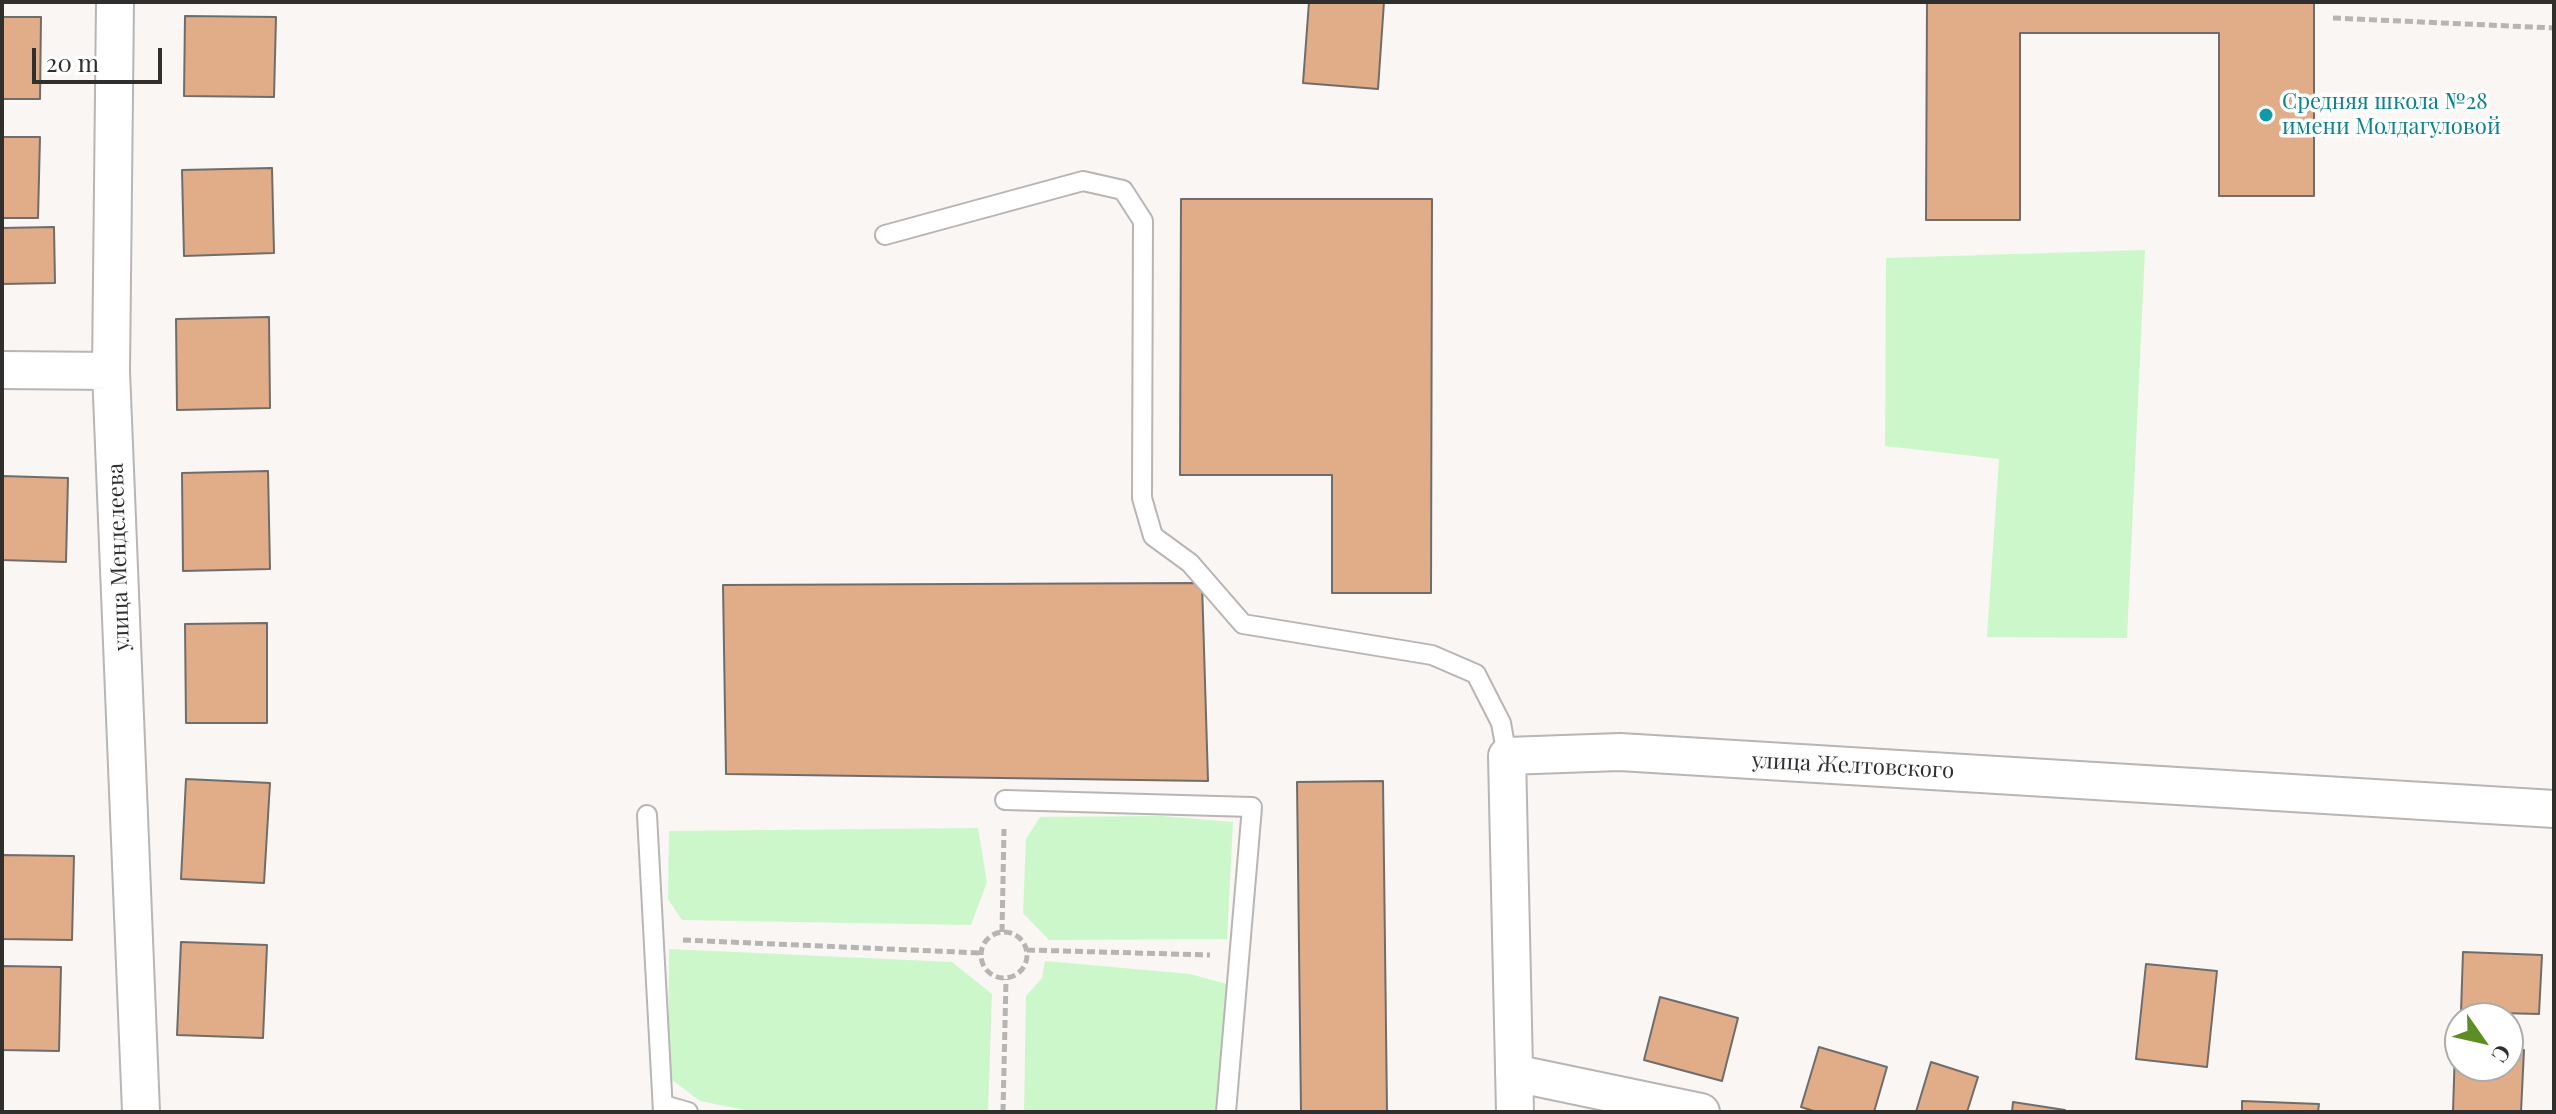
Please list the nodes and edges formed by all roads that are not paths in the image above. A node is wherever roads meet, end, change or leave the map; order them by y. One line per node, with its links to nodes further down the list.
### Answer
1 (115, 2): 4 (street, улица Менделеева)
2 (885, 235): 5 (lane)
3 (2, 370): 4 (street)
4 (111, 371): 11 (street, улица Менделеева)
5 (1507, 756): 7 (street, улица Желтовского); 9 (street)
6 (1005, 800): 13 (lane)
7 (2554, 809)
8 (647, 815): 10 (lane)
9 (1514, 1073): 14 (street); 15 (street)
10 (663, 1108): 12 (lane)
11 (141, 1112)
12 (688, 1112)
13 (1226, 1112)
14 (1515, 1112)
15 (1701, 1112)

